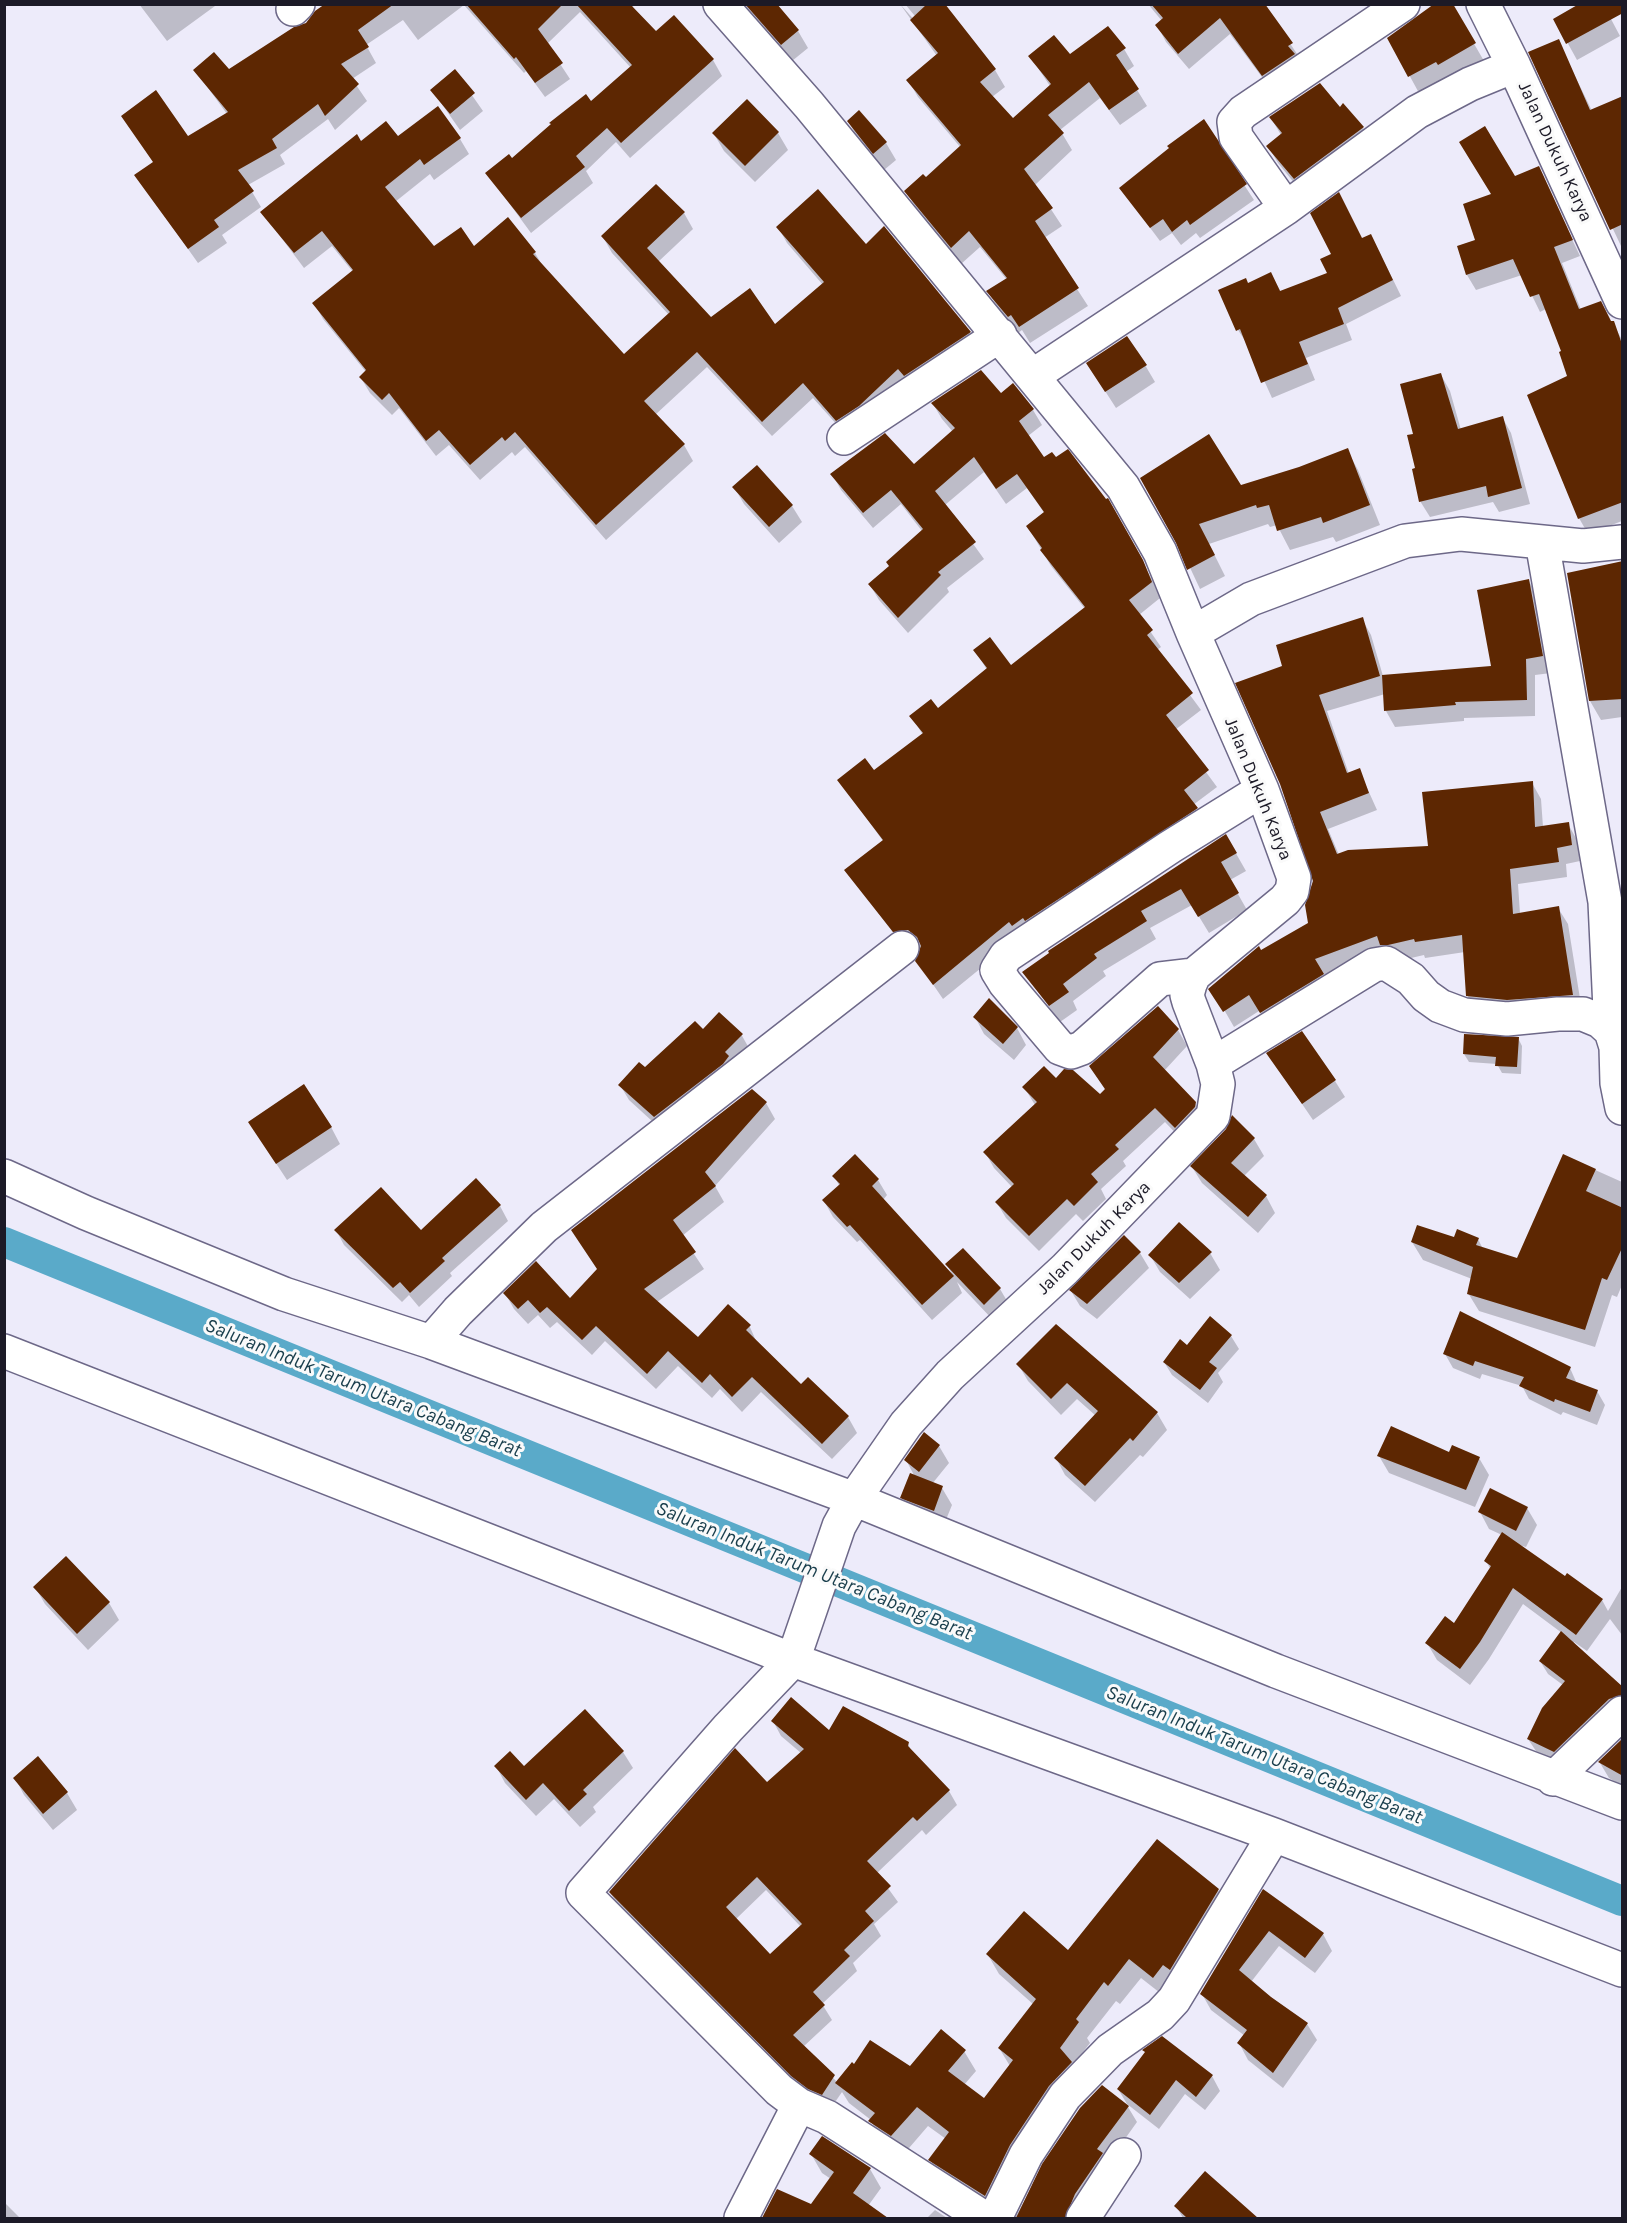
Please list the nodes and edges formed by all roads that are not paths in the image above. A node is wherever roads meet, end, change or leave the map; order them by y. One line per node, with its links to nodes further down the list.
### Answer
1 (720, 4): 7 (street, Jalan Dukuh Karya)
2 (1403, 4): 5 (street)
3 (1483, 4): 4 (street, Jalan Dukuh Karya)
4 (1514, 66): 5 (street); 6 (street, Jalan Dukuh Karya)
5 (1286, 208): 8 (street)
6 (1623, 302)
7 (1000, 335): 8 (street, Jalan Dukuh Karya); 9 (street)
8 (1034, 375): 12 (street, Jalan Dukuh Karya)
9 (844, 438)
10 (1542, 542): 11 (street); 12 (street); 16 (street)
11 (1623, 542)
12 (1192, 633): 13 (street, Jalan Dukuh Karya)
13 (1262, 790): 15 (street, Jalan Dukuh Karya); 15 (street)
14 (902, 948): 20 (street)
15 (1194, 975): 17 (street, Jalan Dukuh Karya)
16 (1611, 1031): 17 (street); 18 (street)
17 (1213, 1064): 22 (street, Jalan Dukuh Karya)
18 (1623, 1108)
19 (4, 1176): 20 (street)
20 (431, 1342): 22 (street)
21 (4, 1351): 23 (street)
22 (847, 1513): 23 (street, Jalan Dukuh Karya); 25 (street)
23 (797, 1649): 27 (street); 29 (street)
24 (1623, 1713): 25 (street)
25 (1553, 1779): 26 (street)
26 (1623, 1803)
27 (1274, 1835): 28 (street); 33 (street)
28 (1623, 1970)
29 (799, 2105): 31 (street); 32 (street)
30 (1124, 2155): 34 (street)
31 (741, 2218)
32 (984, 2218)
33 (994, 2218)
34 (1083, 2218)

